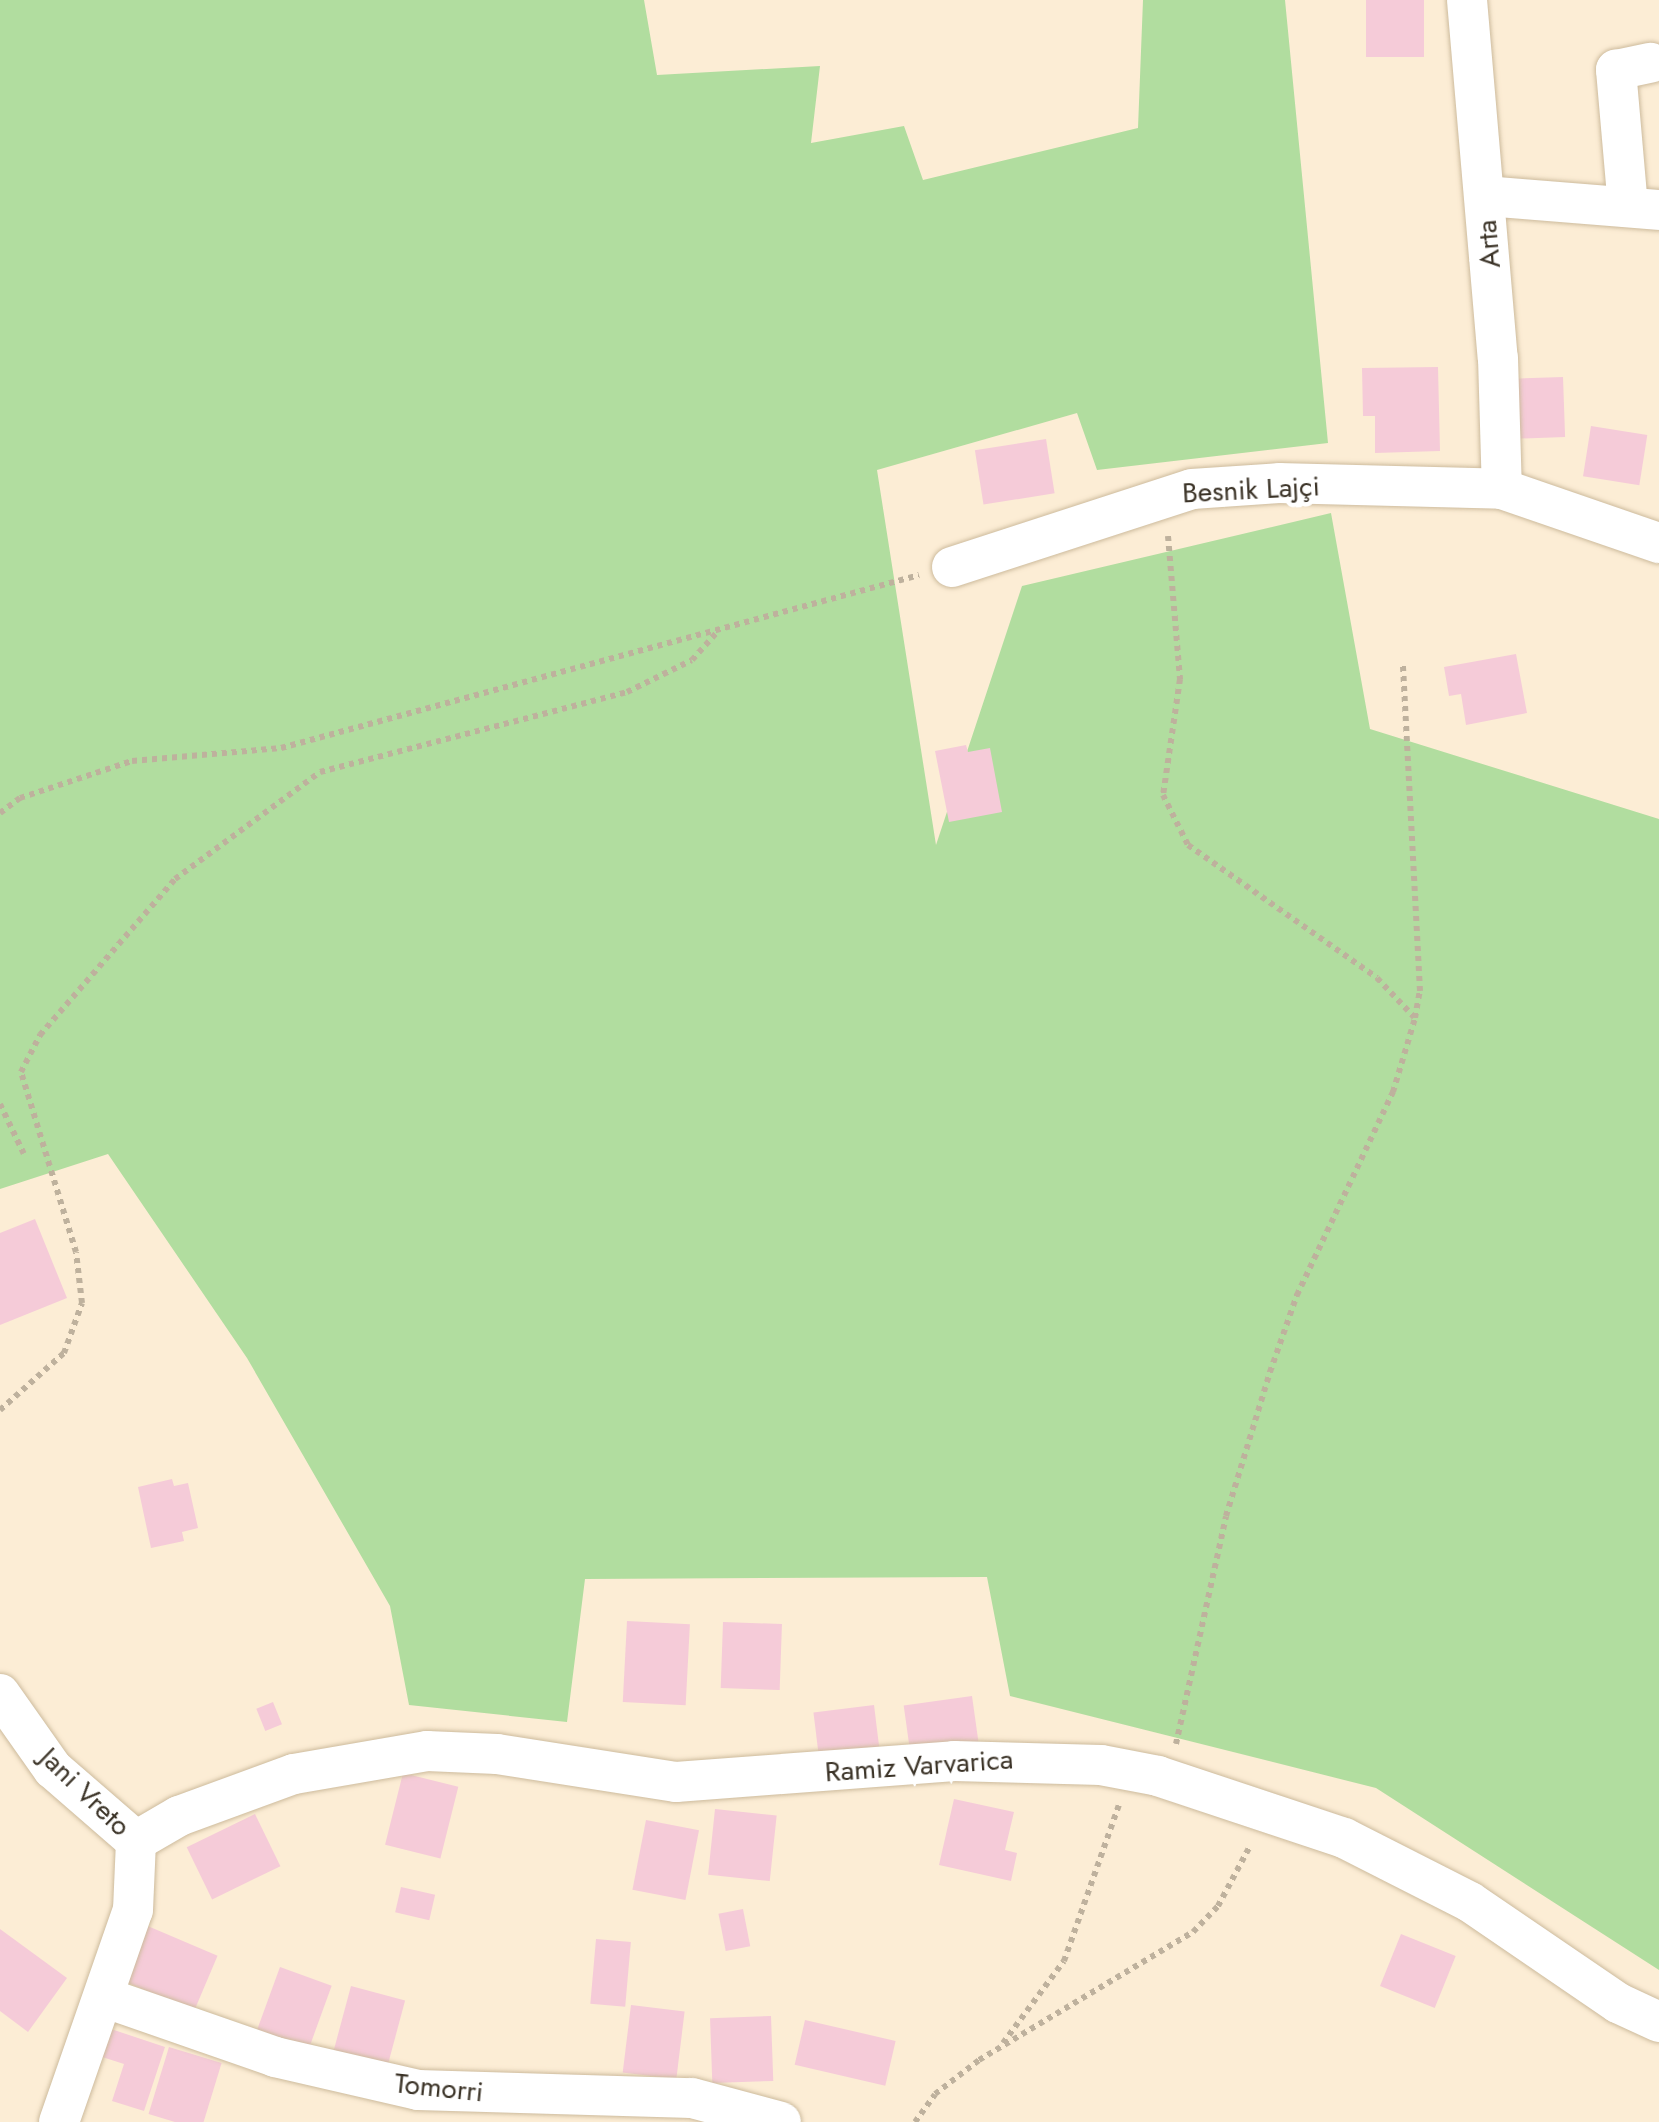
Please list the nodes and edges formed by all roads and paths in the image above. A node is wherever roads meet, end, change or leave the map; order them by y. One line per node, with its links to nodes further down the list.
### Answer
1 (1467, 0): 3 (street, Arta)
2 (1650, 64): 4 (street)
3 (1485, 196): 4 (street); 5 (street, Arta)
4 (1644, 208)
5 (1502, 489): 6 (street, Besnik Lajçi); 7 (street, Besnik Lajçi)
6 (1164, 496): 8 (street, Besnik Lajçi); 12 (path)
7 (1659, 544)
8 (952, 567): 9 (path)
9 (719, 630): 11 (path); 15 (path)
10 (1404, 662): 12 (path)
11 (0, 813)
12 (1415, 1018): 18 (path)
13 (0, 1104): 14 (path)
14 (24, 1154)
15 (0, 1410)
16 (0, 1694): 20 (street, Jani Vreto)
17 (1132, 1771): 18 (street, Ramiz Varvarica); 20 (street, Ramiz Varvarica); 23 (path)
18 (1171, 1780): 19 (street, Ramiz Varvarica)
19 (1266, 1814): 22 (street, Ramiz Varvarica); 23 (path)
20 (136, 1842): 21 (street)
21 (106, 1998): 24 (street); 25 (street, Tomorri)
22 (1659, 2022)
23 (999, 2048): 26 (path)
24 (59, 2122)
25 (781, 2122)
26 (915, 2122)

